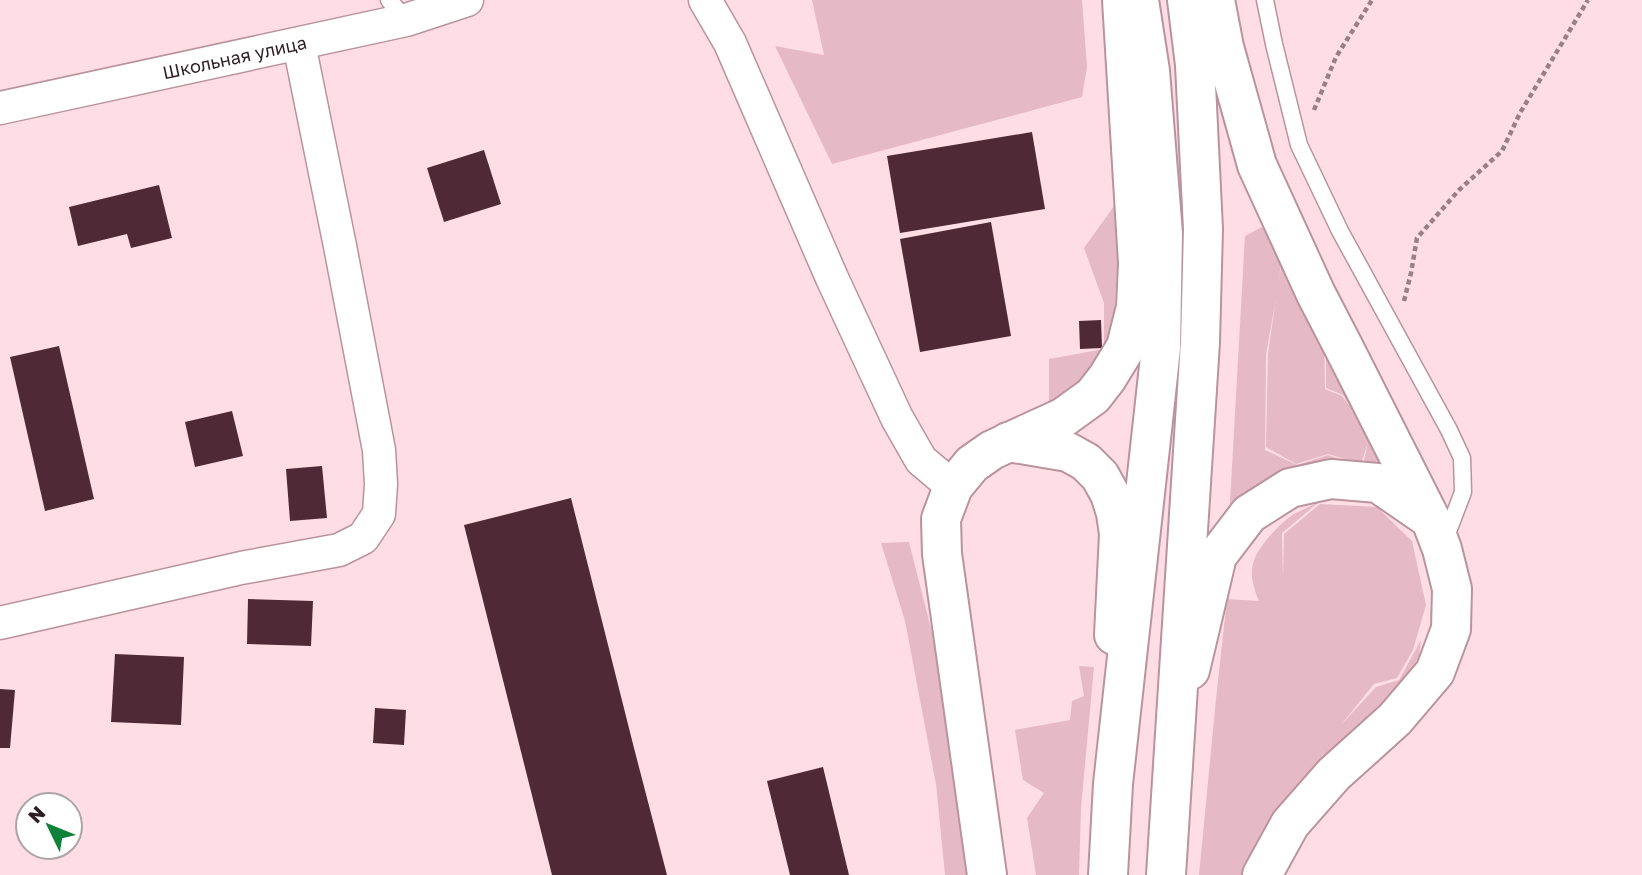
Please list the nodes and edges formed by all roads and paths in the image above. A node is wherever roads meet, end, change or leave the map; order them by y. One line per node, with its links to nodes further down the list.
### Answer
1 (467, 0): 10 (street, Школьная улица)
2 (705, 0): 16 (street)
3 (1122, 0): 15 (main road)
4 (1139, 0): 20 (main road)
5 (1187, 0): 19 (main road)
6 (1215, 0): 17 (main road)
7 (1265, 0): 13 (lane)
8 (1372, 0): 13 (path)
9 (1588, 0): 14 (path)
10 (398, 10): 11 (street, Школьная улица)
11 (299, 44): 12 (street, Школьная улица); 18 (street)
12 (0, 108)
13 (1298, 145): 14 (lane)
14 (1402, 343): 17 (lane)
15 (1008, 442): 16 (main road); 20 (main road)
16 (953, 487): 22 (main road)
17 (1436, 534): 19 (main road); 21 (main road)
18 (0, 623)
19 (1176, 727): 24 (main road)
20 (1113, 784): 23 (main road)
21 (1263, 874)
22 (987, 875)
23 (1108, 875)
24 (1166, 875)

